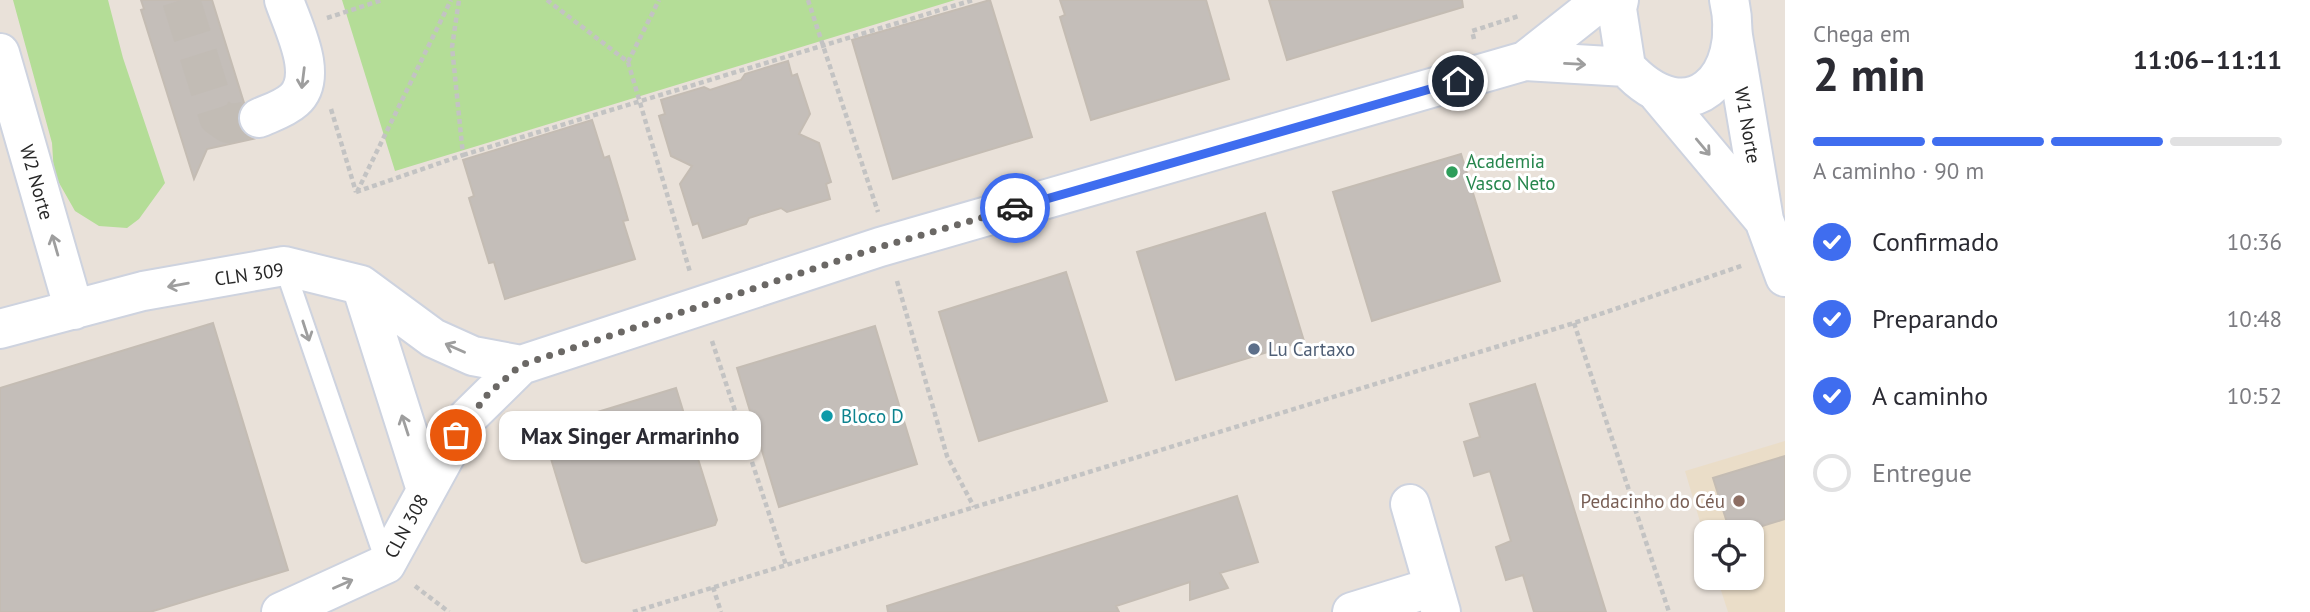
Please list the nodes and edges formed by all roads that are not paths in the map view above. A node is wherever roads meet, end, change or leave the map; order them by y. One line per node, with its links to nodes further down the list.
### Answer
1 (1602, 0): 6 (street)
2 (1619, 0): 7 (street)
3 (289, 15): 9 (street, one-way to 9)
4 (1730, 15): 8 (street); 10 (street, W1 Norte)
5 (0, 53): 13 (street, W2 Norte, one-way to 5)
6 (1525, 61): 7 (street, one-way to 7); 15 (street)
7 (1626, 67): 8 (street, W1 Norte)
8 (1659, 94): 10 (street, W1 Norte, one-way to 10)
9 (259, 118)
10 (1776, 250)
11 (284, 266): 12 (street, CLN 309); 13 (street, CLN 309, one-way to 13); 18 (lane, one-way to 18)
12 (361, 285): 15 (street, CLN 309, one-way to 12); 16 (street, one-way to 12)
13 (74, 310): 14 (street, CLN 309)
14 (0, 329)
15 (521, 365): 16 (street, CLN 308)
16 (426, 490): 18 (street, CLN 308)
17 (1410, 504): 19 (street)
18 (386, 564): 20 (street, CLN 308, one-way to 18)
19 (1437, 599): 21 (street)
20 (281, 612)
21 (1352, 612)

